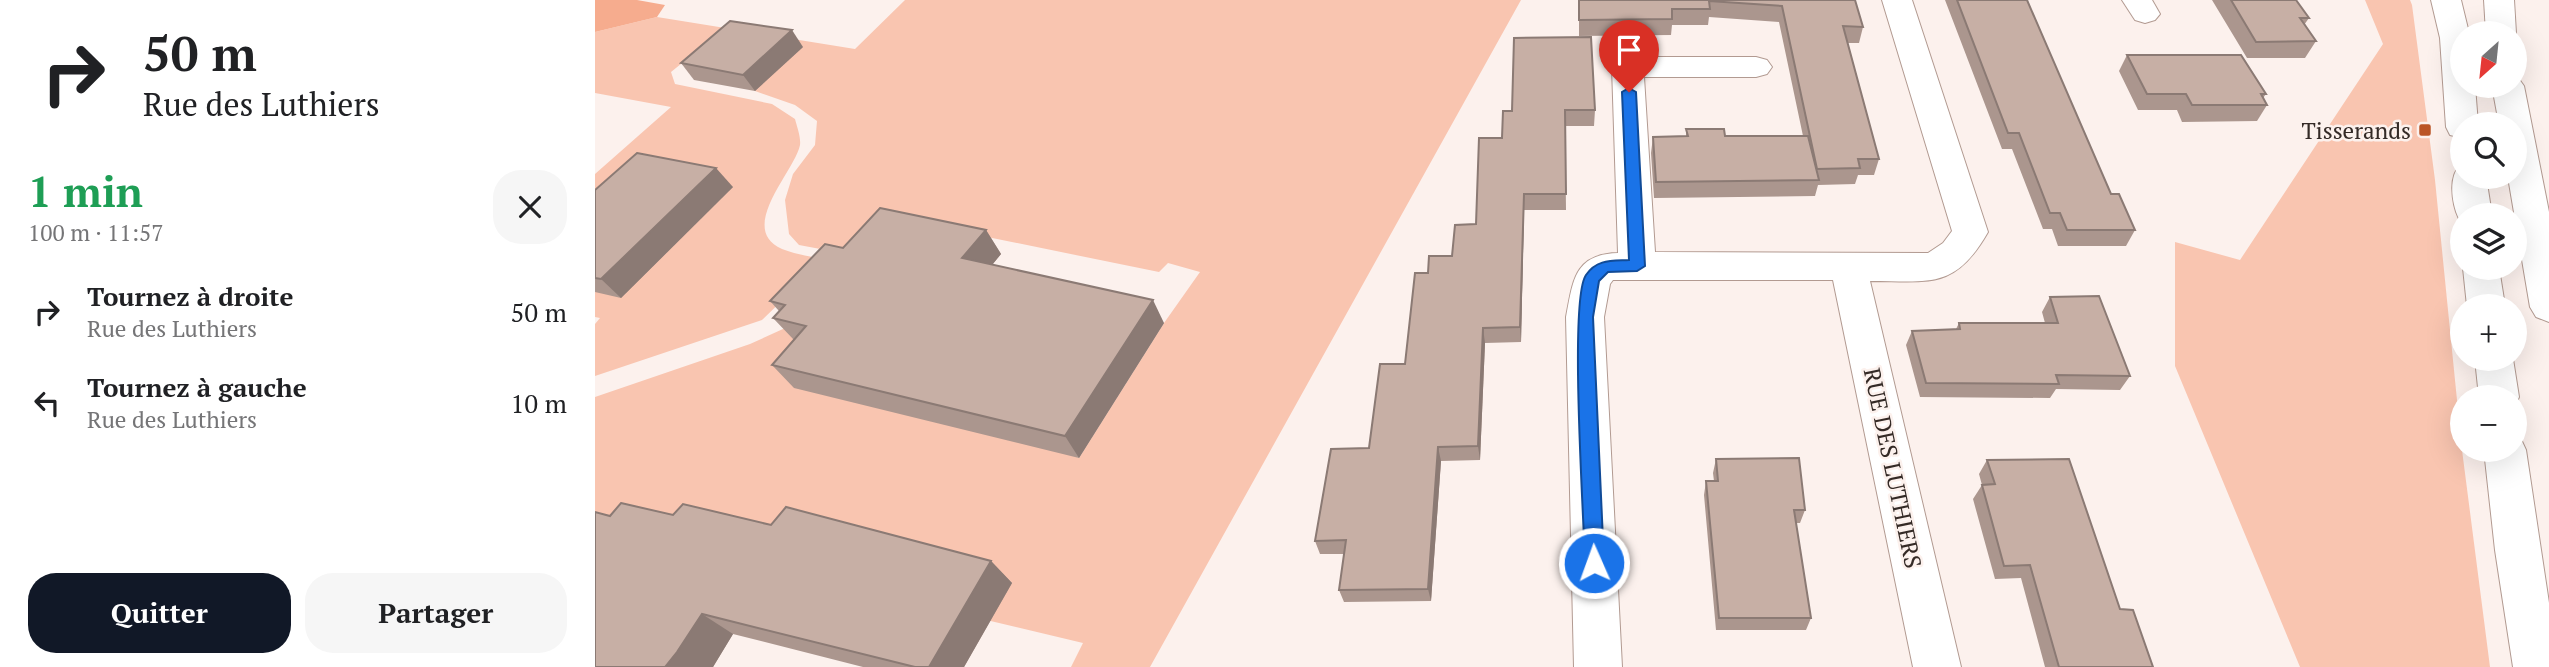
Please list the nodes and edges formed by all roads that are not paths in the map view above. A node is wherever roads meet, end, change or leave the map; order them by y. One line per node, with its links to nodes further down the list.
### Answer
1 (1896, 0): 9 (street)
2 (2447, 0): 7 (street)
3 (2499, 0): 4 (street)
4 (2500, 21)
5 (1756, 67): 8 (street)
6 (2510, 98): 10 (street)
7 (2461, 112)
8 (1637, 266): 9 (street); 13 (street)
9 (1849, 268): 14 (street, RUE DES LUTHIERS)
10 (2549, 307)
11 (2506, 462): 12 (street)
12 (2536, 664)
13 (1598, 667)
14 (1937, 667)

